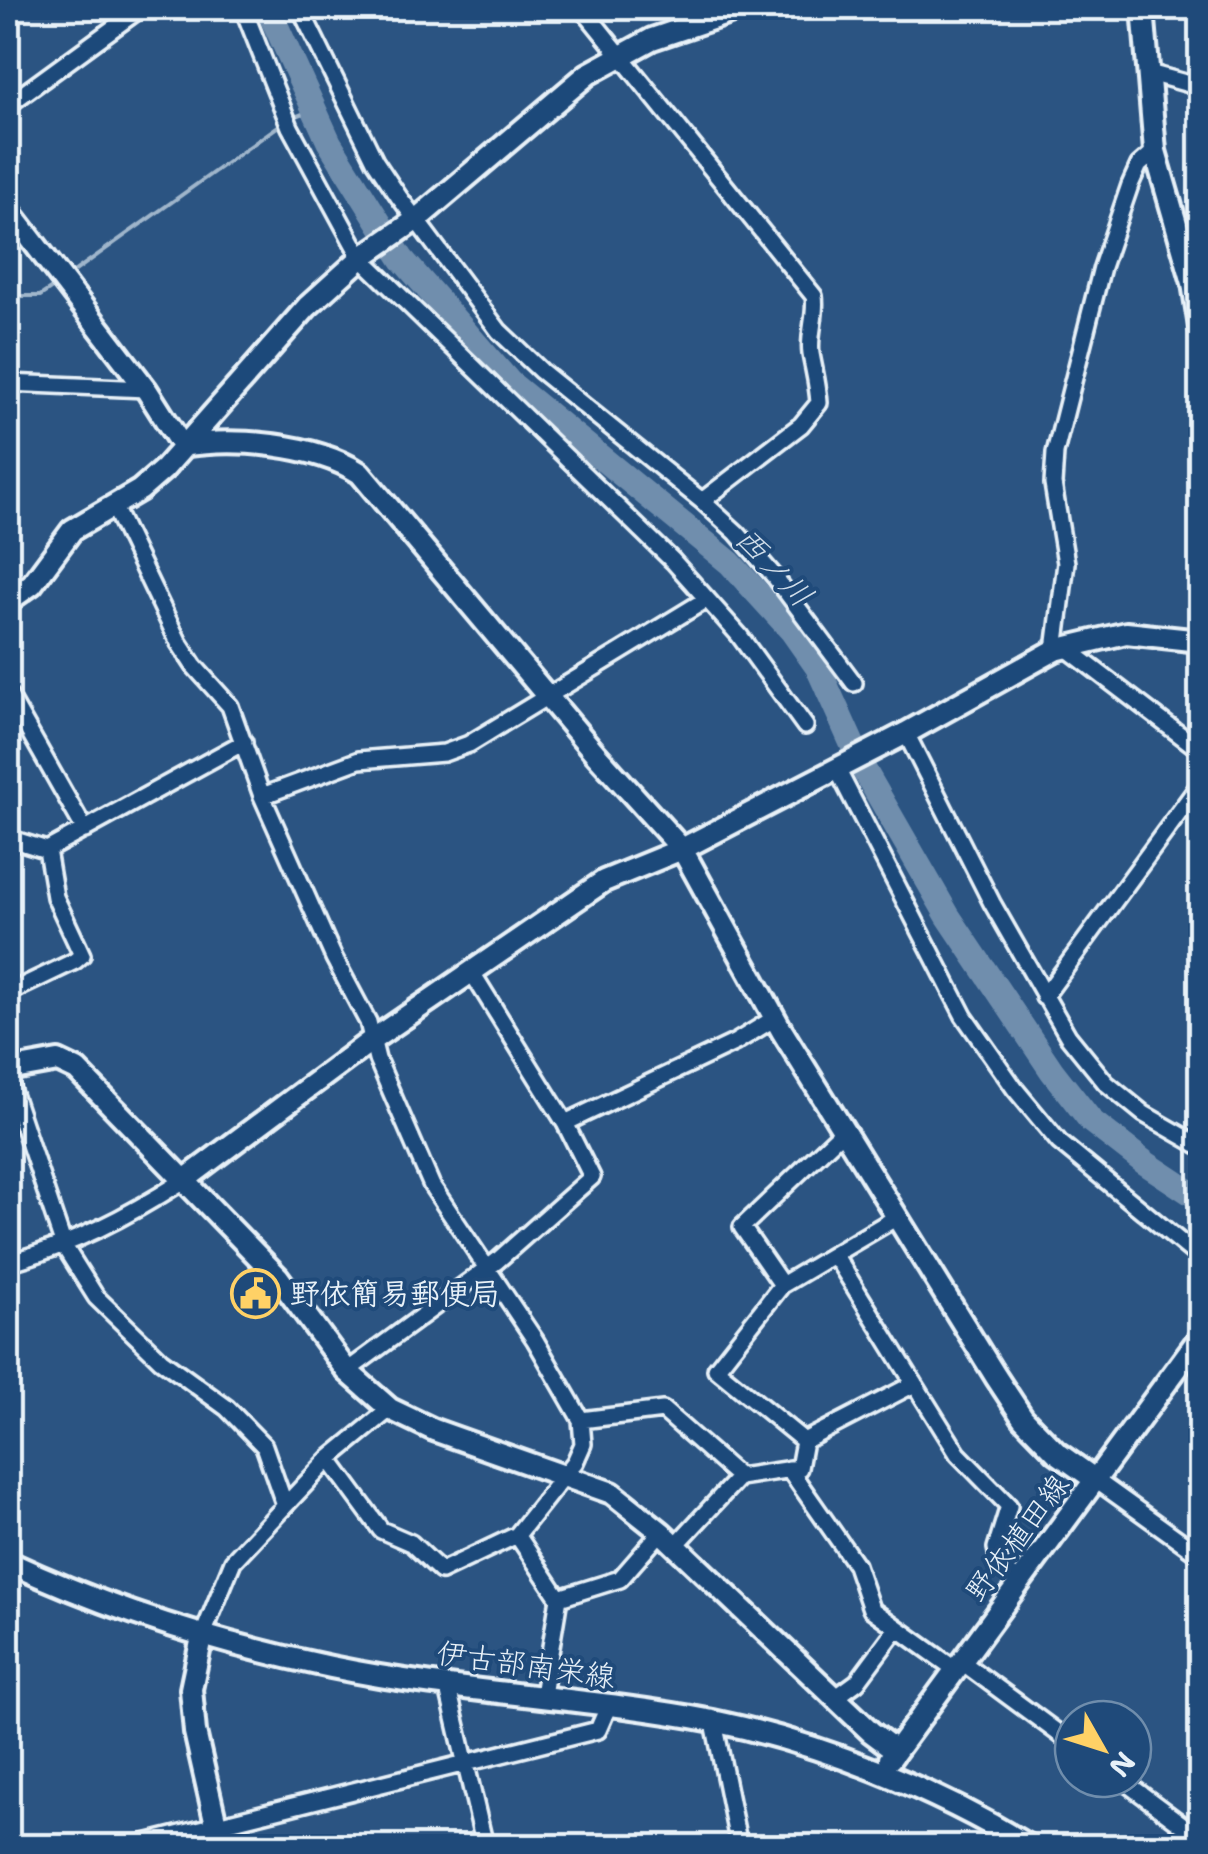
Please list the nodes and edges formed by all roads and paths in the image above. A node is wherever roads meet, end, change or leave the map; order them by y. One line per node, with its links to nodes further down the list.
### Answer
1 (141, 8): 10 (street)
2 (243, 8): 14 (street)
3 (300, 8): 13 (street)
4 (582, 8): 7 (street)
5 (744, 8): 7 (street)
6 (1143, 8): 8 (street)
7 (620, 55): 13 (street); 20 (street)
8 (1148, 73): 9 (street); 11 (street)
9 (1200, 87)
10 (8, 105)
11 (1155, 151): 15 (street); 25 (street)
12 (8, 208): 18 (street)
13 (417, 218): 14 (street); 20 (street)
14 (361, 258): 19 (street); 22 (street)
15 (1197, 284): 16 (street)
16 (1200, 327)
17 (8, 383): 18 (street)
18 (146, 390): 19 (street)
19 (182, 446): 21 (street); 28 (street)
20 (702, 500): 26 (street)
21 (112, 505): 23 (street); 31 (street)
22 (707, 599): 28 (street); 29 (street)
23 (8, 601)
24 (1200, 641): 25 (street)
25 (1060, 648): 30 (street); 32 (street)
26 (854, 683)
27 (8, 694): 36 (street)
28 (546, 695): 35 (street); 38 (street)
29 (804, 726)
30 (906, 734): 33 (street); 42 (street)
31 (244, 742): 35 (street); 36 (street)
32 (1200, 750)
33 (837, 769): 38 (street); 54 (street)
34 (1200, 784): 42 (street)
35 (262, 796): 44 (street)
36 (84, 830): 39 (street)
37 (8, 838): 39 (street)
38 (682, 849): 40 (street); 43 (street)
39 (47, 850): 41 (street)
40 (472, 971): 44 (street); 47 (street)
41 (8, 993)
42 (1044, 998): 49 (street)
43 (774, 1018): 47 (street); 48 (street)
44 (372, 1040): 50 (street); 56 (street)
45 (8, 1070): 50 (street)
46 (8, 1079): 52 (street)
47 (565, 1123): 56 (street)
48 (844, 1131): 51 (street); 57 (street)
49 (1200, 1146)
50 (183, 1182): 52 (street); 59 (street)
51 (897, 1217): 53 (street); 68 (street)
52 (64, 1246): 55 (street); 69 (street)
53 (834, 1254): 57 (street); 60 (street)
54 (1200, 1258)
55 (8, 1263)
56 (484, 1268): 59 (street); 62 (street)
57 (782, 1285): 63 (street)
58 (1200, 1337): 68 (street, 野依植田線)
59 (347, 1371): 61 (street)
60 (914, 1384): 63 (street); 74 (street)
61 (390, 1410): 64 (street); 66 (street)
62 (581, 1420): 66 (street); 67 (street)
63 (804, 1441): 65 (street)
64 (329, 1459): 69 (street); 70 (street)
65 (789, 1469): 67 (street); 76 (street)
66 (566, 1474): 70 (street); 71 (street)
67 (739, 1477): 71 (street)
68 (1098, 1481): 72 (street); 74 (street, 野依植田線)
69 (284, 1503): 77 (street)
70 (517, 1535): 75 (street)
71 (668, 1539): 75 (street); 81 (street)
72 (1200, 1555)
73 (8, 1562): 77 (street, 伊古部南栄線)
74 (1021, 1583): 78 (street, 野依植田線)
75 (559, 1598): 80 (street)
76 (897, 1628): 78 (street); 81 (street)
77 (202, 1637): 79 (street, 伊古部南栄線); 89 (street)
78 (959, 1666): 84 (street); 85 (street, 野依植田線)
79 (446, 1684): 80 (street, 伊古部南栄線); 86 (street)
80 (543, 1696): 82 (street, 伊古部南栄線)
81 (835, 1698): 85 (street)
82 (608, 1707): 83 (street, 伊古部南栄線); 86 (street)
83 (714, 1722): 87 (street, 伊古部南栄線); 93 (street)
84 (1053, 1730)
85 (895, 1750): 87 (street, 野依植田線)
86 (466, 1762): 89 (street); 92 (street)
87 (881, 1774): 94 (street, 伊古部南栄線)
88 (1148, 1799): 90 (street)
89 (219, 1836): 91 (street)
90 (1200, 1838)
91 (133, 1846)
92 (485, 1846)
93 (739, 1846)
94 (1028, 1846)

